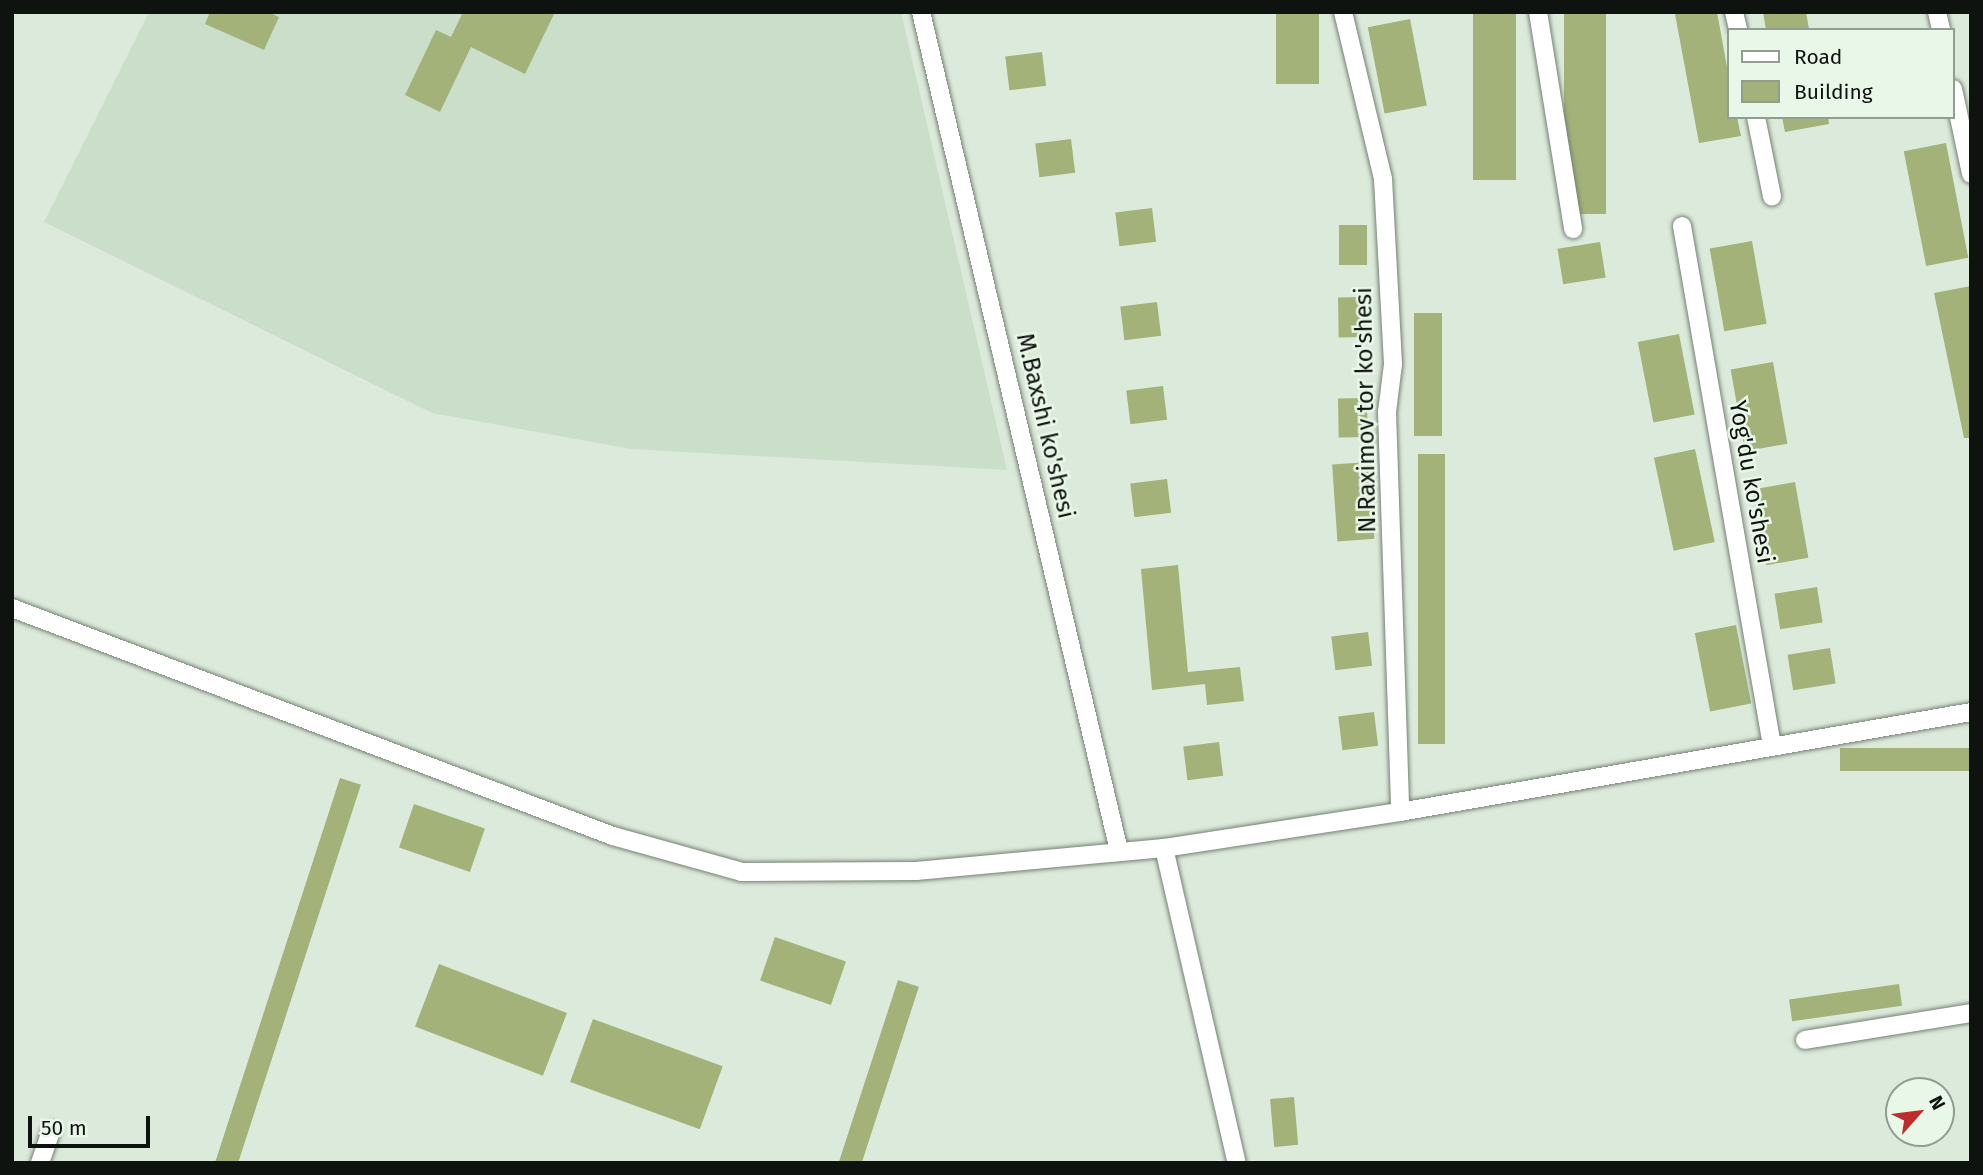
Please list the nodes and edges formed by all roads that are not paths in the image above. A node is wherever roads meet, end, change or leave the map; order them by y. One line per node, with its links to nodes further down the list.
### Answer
1 (921, 12): 15 (street, M.Baxshi ko'shesi)
2 (1343, 12): 13 (street, N.Raximov tor ko'shesi)
3 (1538, 12): 9 (street)
4 (1955, 98): 6 (street)
5 (1756, 119): 7 (street)
6 (1971, 174)
7 (1772, 196)
8 (1682, 226): 12 (street, Yog'du ko'shesi)
9 (1573, 229)
10 (12, 608): 15 (street)
11 (1971, 712): 12 (street)
12 (1772, 747): 13 (street)
13 (1400, 812): 14 (street)
14 (1164, 848): 15 (street); 20 (street)
15 (1119, 851)
16 (1971, 1013): 17 (street)
17 (1805, 1040)
18 (51, 1131): 19 (street)
19 (40, 1163)
20 (1237, 1163)

